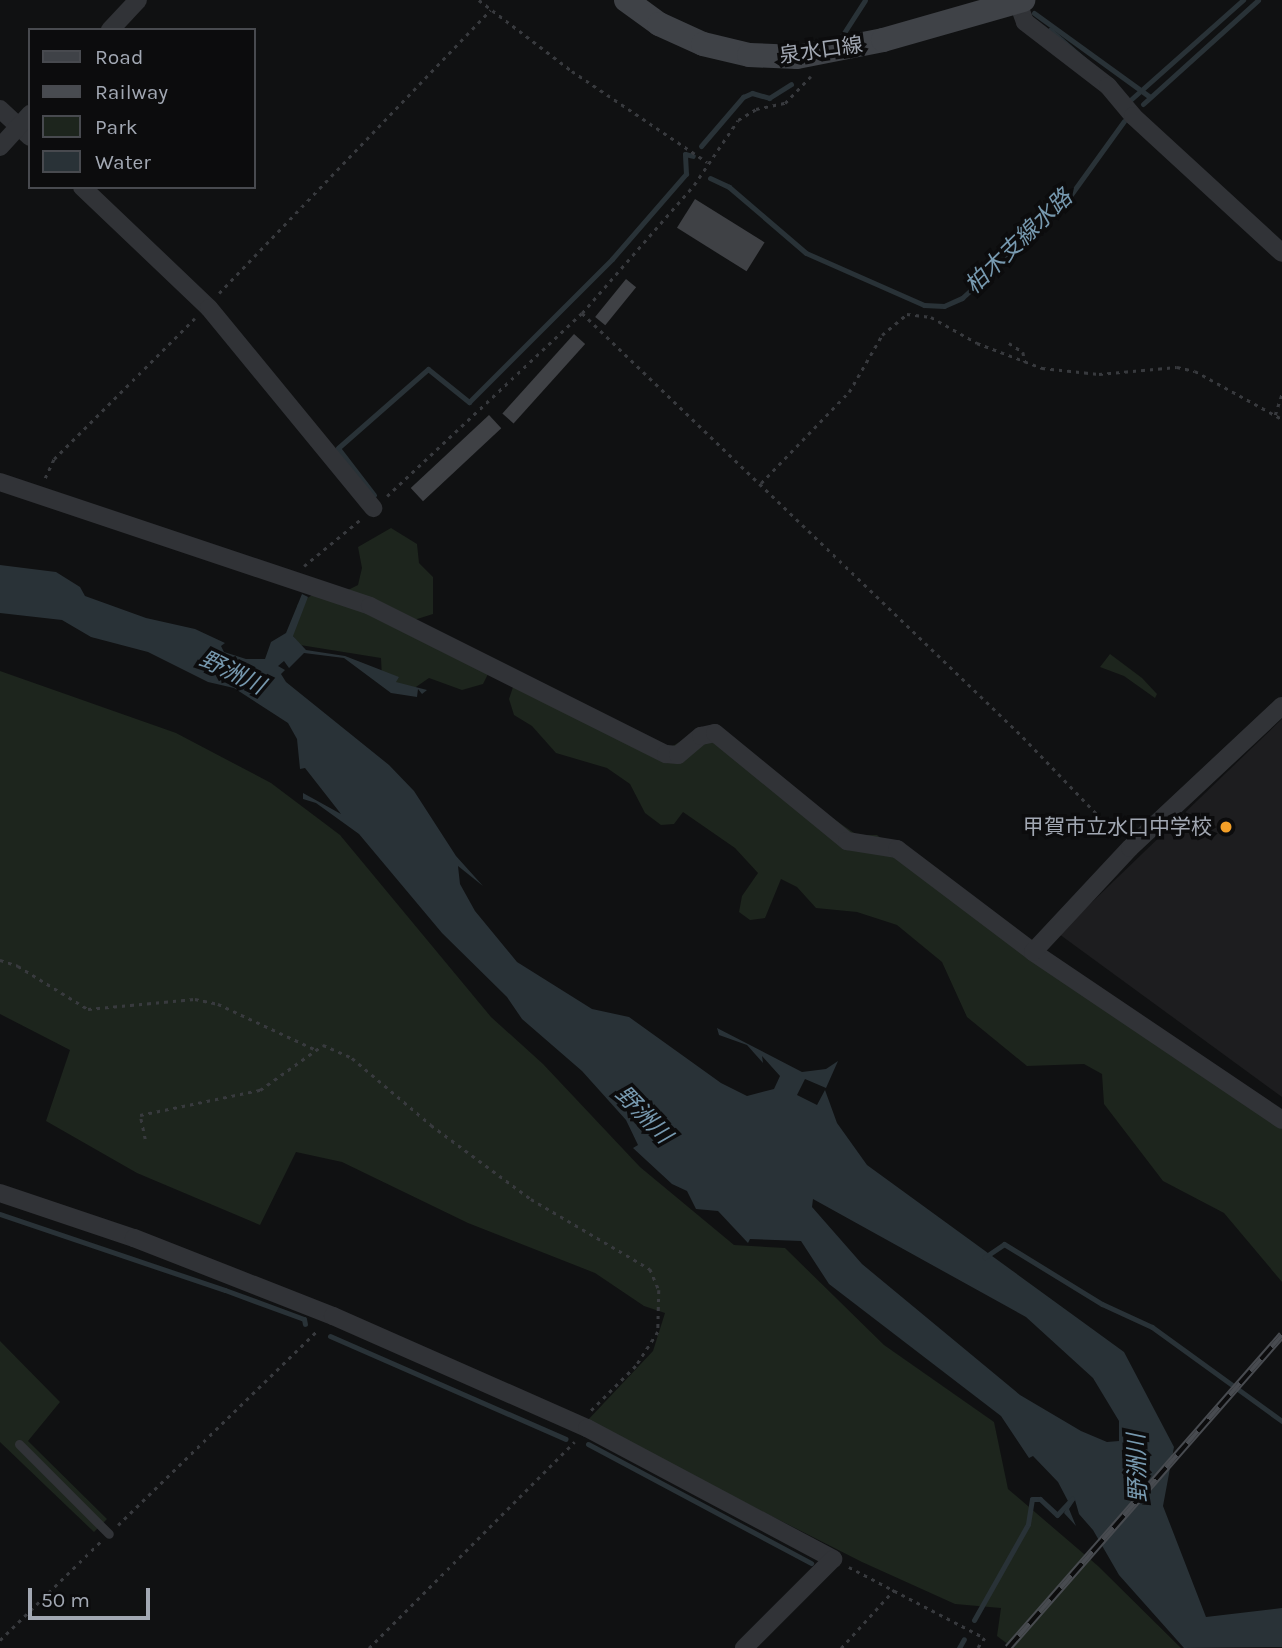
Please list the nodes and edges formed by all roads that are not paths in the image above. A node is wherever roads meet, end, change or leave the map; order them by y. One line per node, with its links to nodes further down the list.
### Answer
1 (138, 0): 4 (street)
2 (626, 0): 3 (main road, 泉水口線)
3 (1019, 1): 9 (street)
4 (112, 28)
5 (0, 109): 6 (street)
6 (26, 126): 7 (street)
7 (0, 147)
8 (84, 189): 11 (street)
9 (1282, 253)
10 (0, 482): 13 (street)
11 (373, 508)
12 (1282, 706): 13 (street)
13 (1033, 952): 14 (street)
14 (1282, 1120)
15 (0, 1193): 18 (street)
16 (19, 1444): 17 (lane)
17 (109, 1534)
18 (744, 1648)

